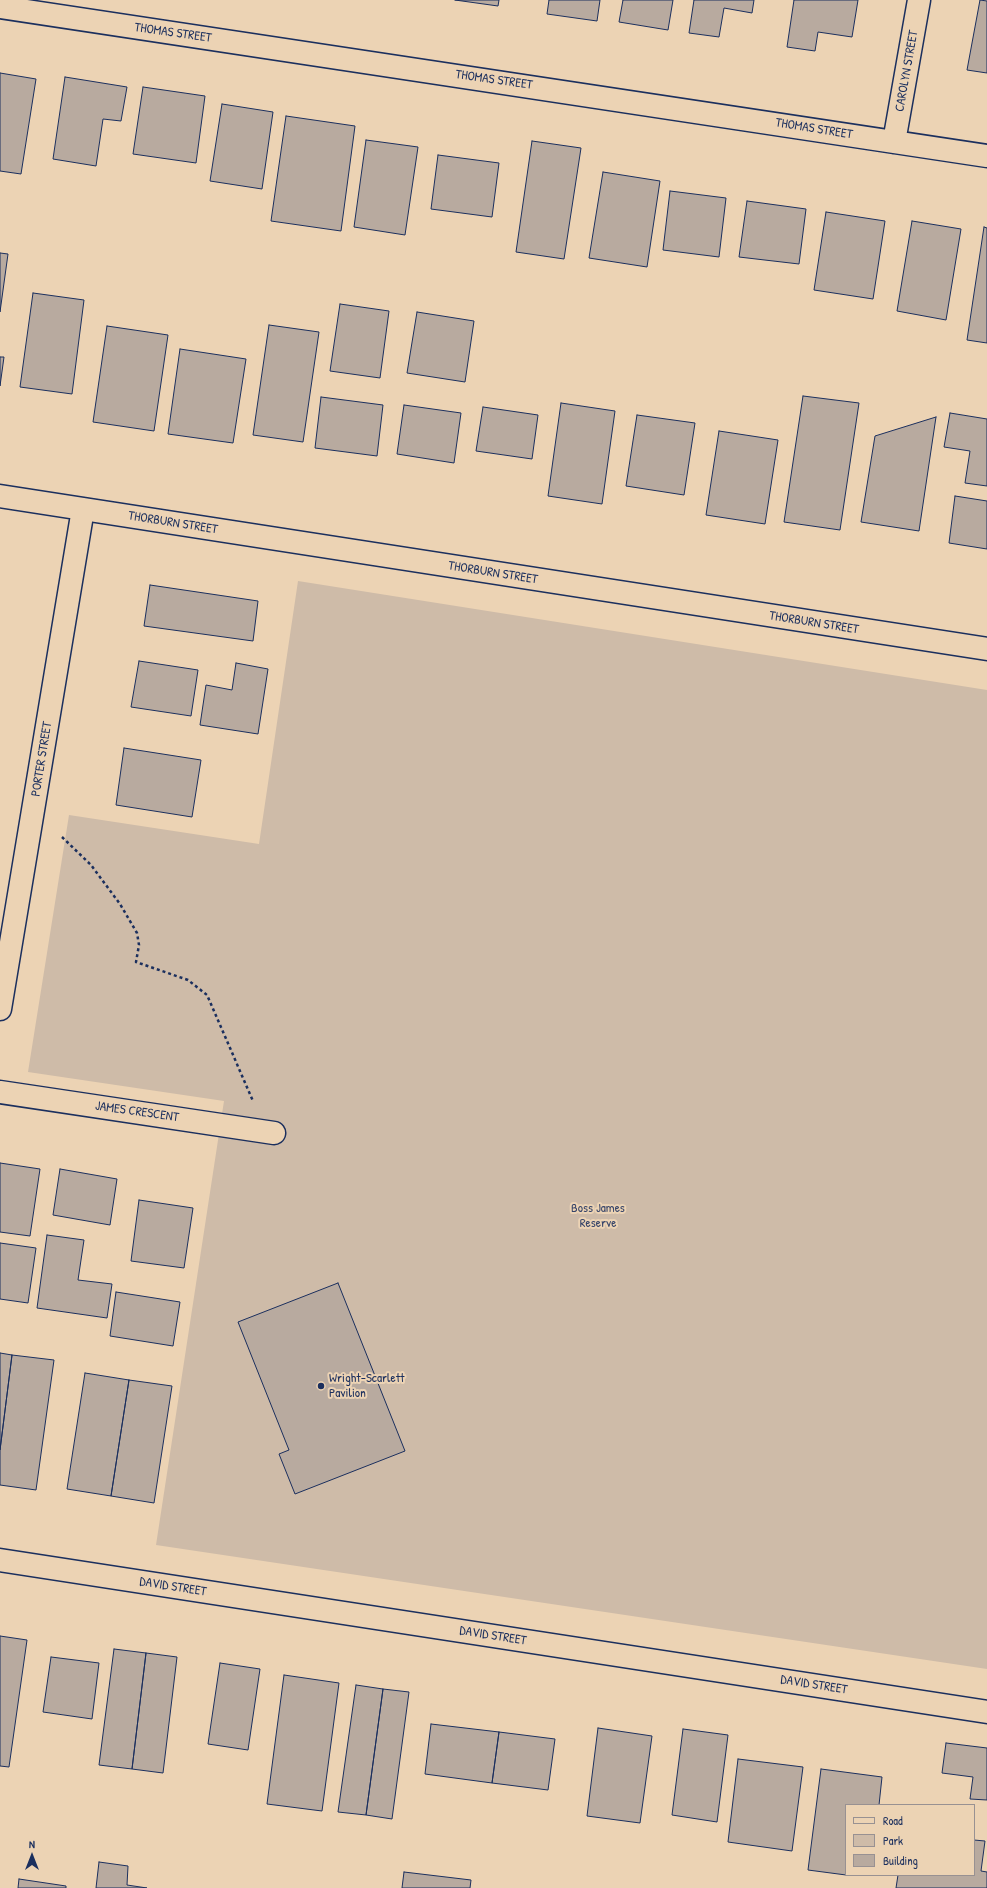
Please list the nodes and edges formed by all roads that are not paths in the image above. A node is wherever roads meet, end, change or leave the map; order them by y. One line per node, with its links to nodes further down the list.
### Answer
1 (919, 0): 4 (street, CAROLYN STREET)
2 (0, 7): 3 (street, THOMAS STREET)
3 (40, 7): 4 (street, THOMAS STREET)
4 (894, 142): 5 (street, THOMAS STREET)
5 (987, 156)
6 (0, 496): 7 (street, THORBURN STREET)
7 (83, 509): 8 (street, THORBURN STREET); 9 (street, PORTER STREET)
8 (987, 649)
9 (0, 1009)
10 (0, 1092): 11 (street, JAMES CRESCENT)
11 (274, 1133)
12 (0, 1560): 13 (street, DAVID STREET)
13 (987, 1712)

